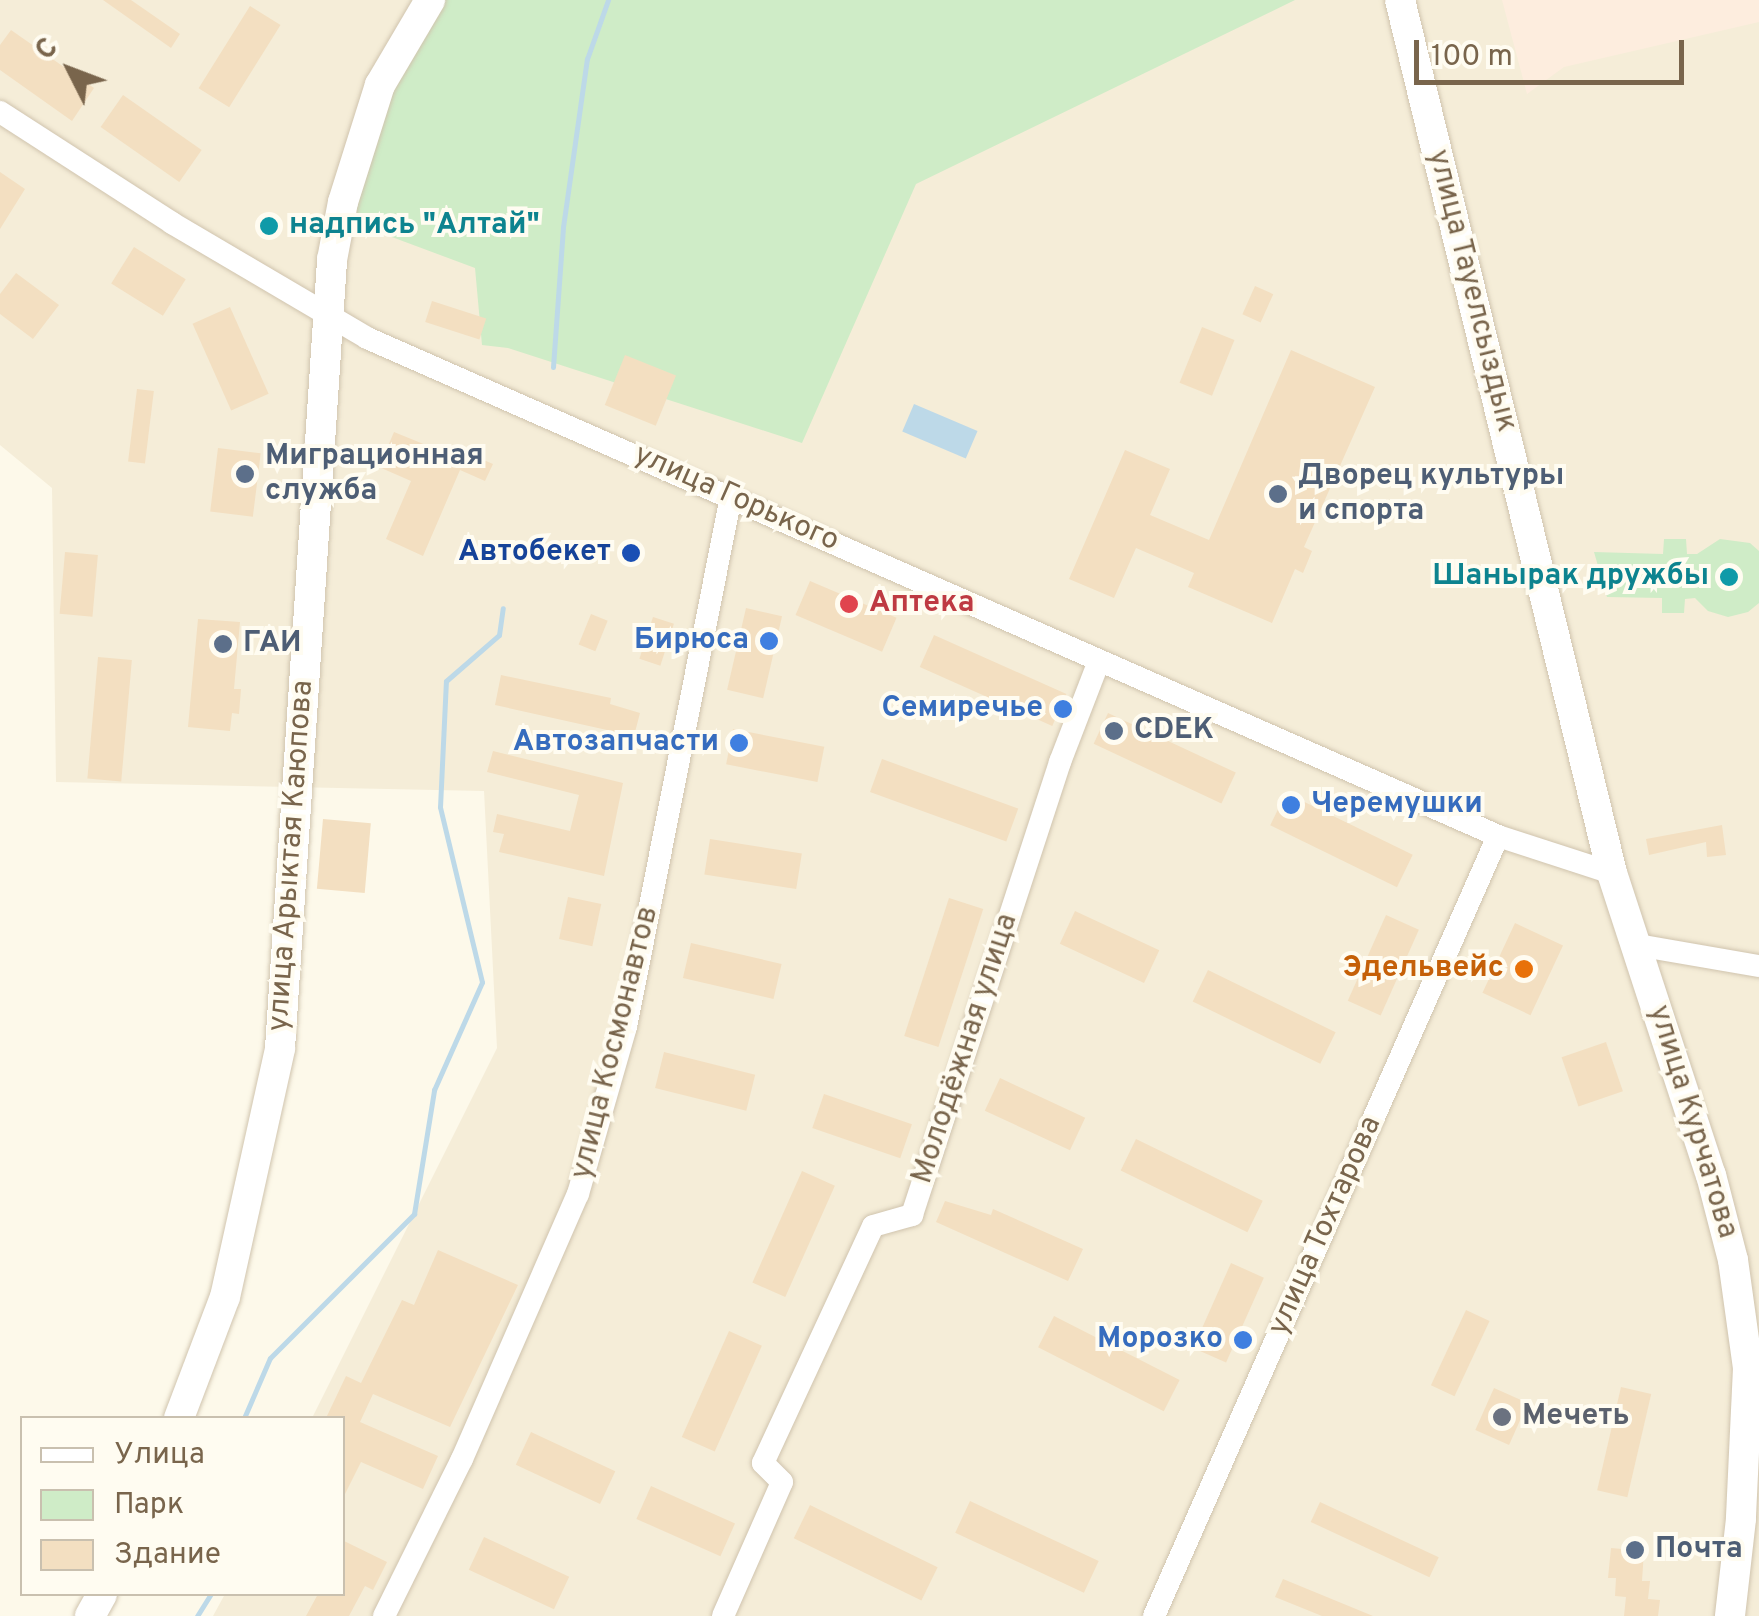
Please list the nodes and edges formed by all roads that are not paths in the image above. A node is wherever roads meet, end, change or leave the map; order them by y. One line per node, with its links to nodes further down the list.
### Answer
1 (430, 0): 4 (street, улица Арыктая Каюпова)
2 (1400, 0): 8 (street, улица Тауелсыздык)
3 (0, 112): 4 (street, улица Горького)
4 (328, 316): 5 (street, улица Горького); 11 (street, улица Арыктая Каюпова)
5 (732, 496): 6 (street, улица Горького); 12 (street, улица Космонавтов)
6 (1100, 660): 7 (street, улица Горького); 13 (street, Молодёжная улица)
7 (1498, 836): 8 (street); 14 (street, улица Тохтарова)
8 (1612, 873): 9 (street, улица Курчатова)
9 (1637, 945): 10 (street); 15 (street, улица Курчатова)
10 (1759, 966)
11 (180, 1416)
12 (384, 1616)
13 (723, 1616)
14 (1154, 1616)
15 (1730, 1616)

